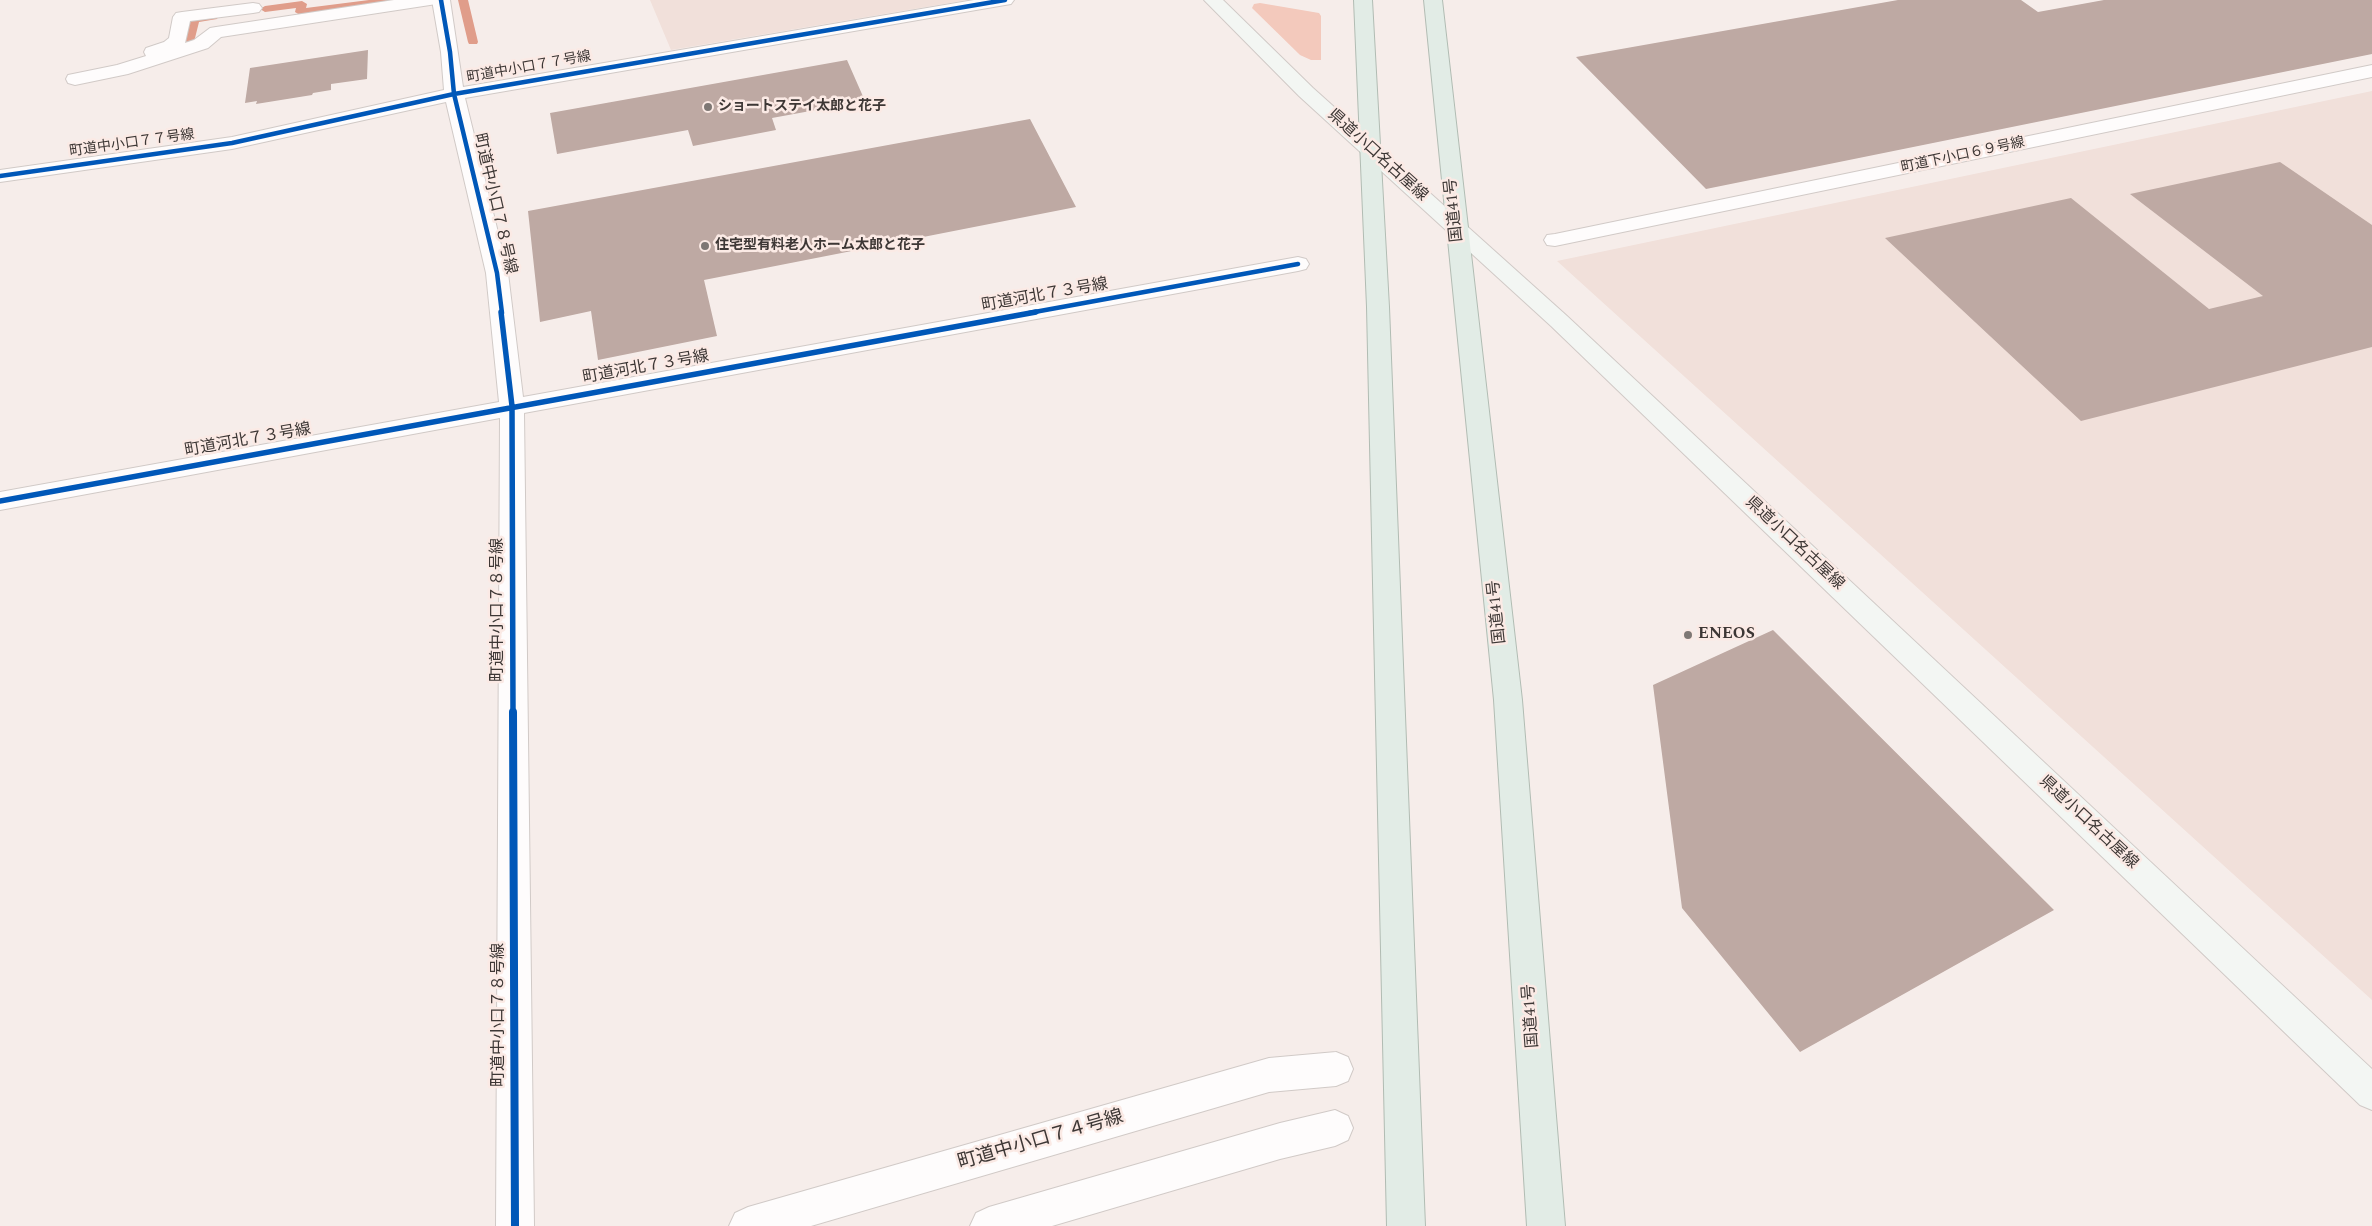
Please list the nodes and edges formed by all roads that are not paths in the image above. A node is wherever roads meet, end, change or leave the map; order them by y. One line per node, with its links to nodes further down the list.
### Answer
1 (310, 0): 2 (street)
2 (358, 0)
3 (430, 0): 9 (street)
4 (441, 0): 11 (street, 町道中小口７８号線)
5 (1005, 0): 11 (street, 町道中小口７７号線)
6 (1212, 0): 12 (main road, 県道小口名古屋線)
7 (1363, 0): 12 (highway)
8 (1433, 0): 14 (highway, 国道41号)
9 (261, 8)
10 (2372, 72): 15 (street, 町道下小口６９号線)
11 (454, 94): 13 (street, 町道中小口７７号線); 17 (street, 町道中小口７８号線)
12 (1370, 150): 14 (main road, 県道小口名古屋線); 25 (highway)
13 (0, 176)
14 (1457, 228): 20 (main road, 県道小口名古屋線); 26 (highway, 国道41号)
15 (1555, 240)
16 (1298, 264): 17 (street, 町道河北７３号線)
17 (512, 406): 18 (street, 町道河北７３号線); 22 (street, 町道中小口７８号線)
18 (0, 500)
19 (1336, 1069): 23 (street, 町道中小口７４号線)
20 (2372, 1092)
21 (1335, 1128): 24 (street)
22 (514, 1226)
23 (748, 1226)
24 (989, 1226)
25 (1406, 1226)
26 (1546, 1226)

